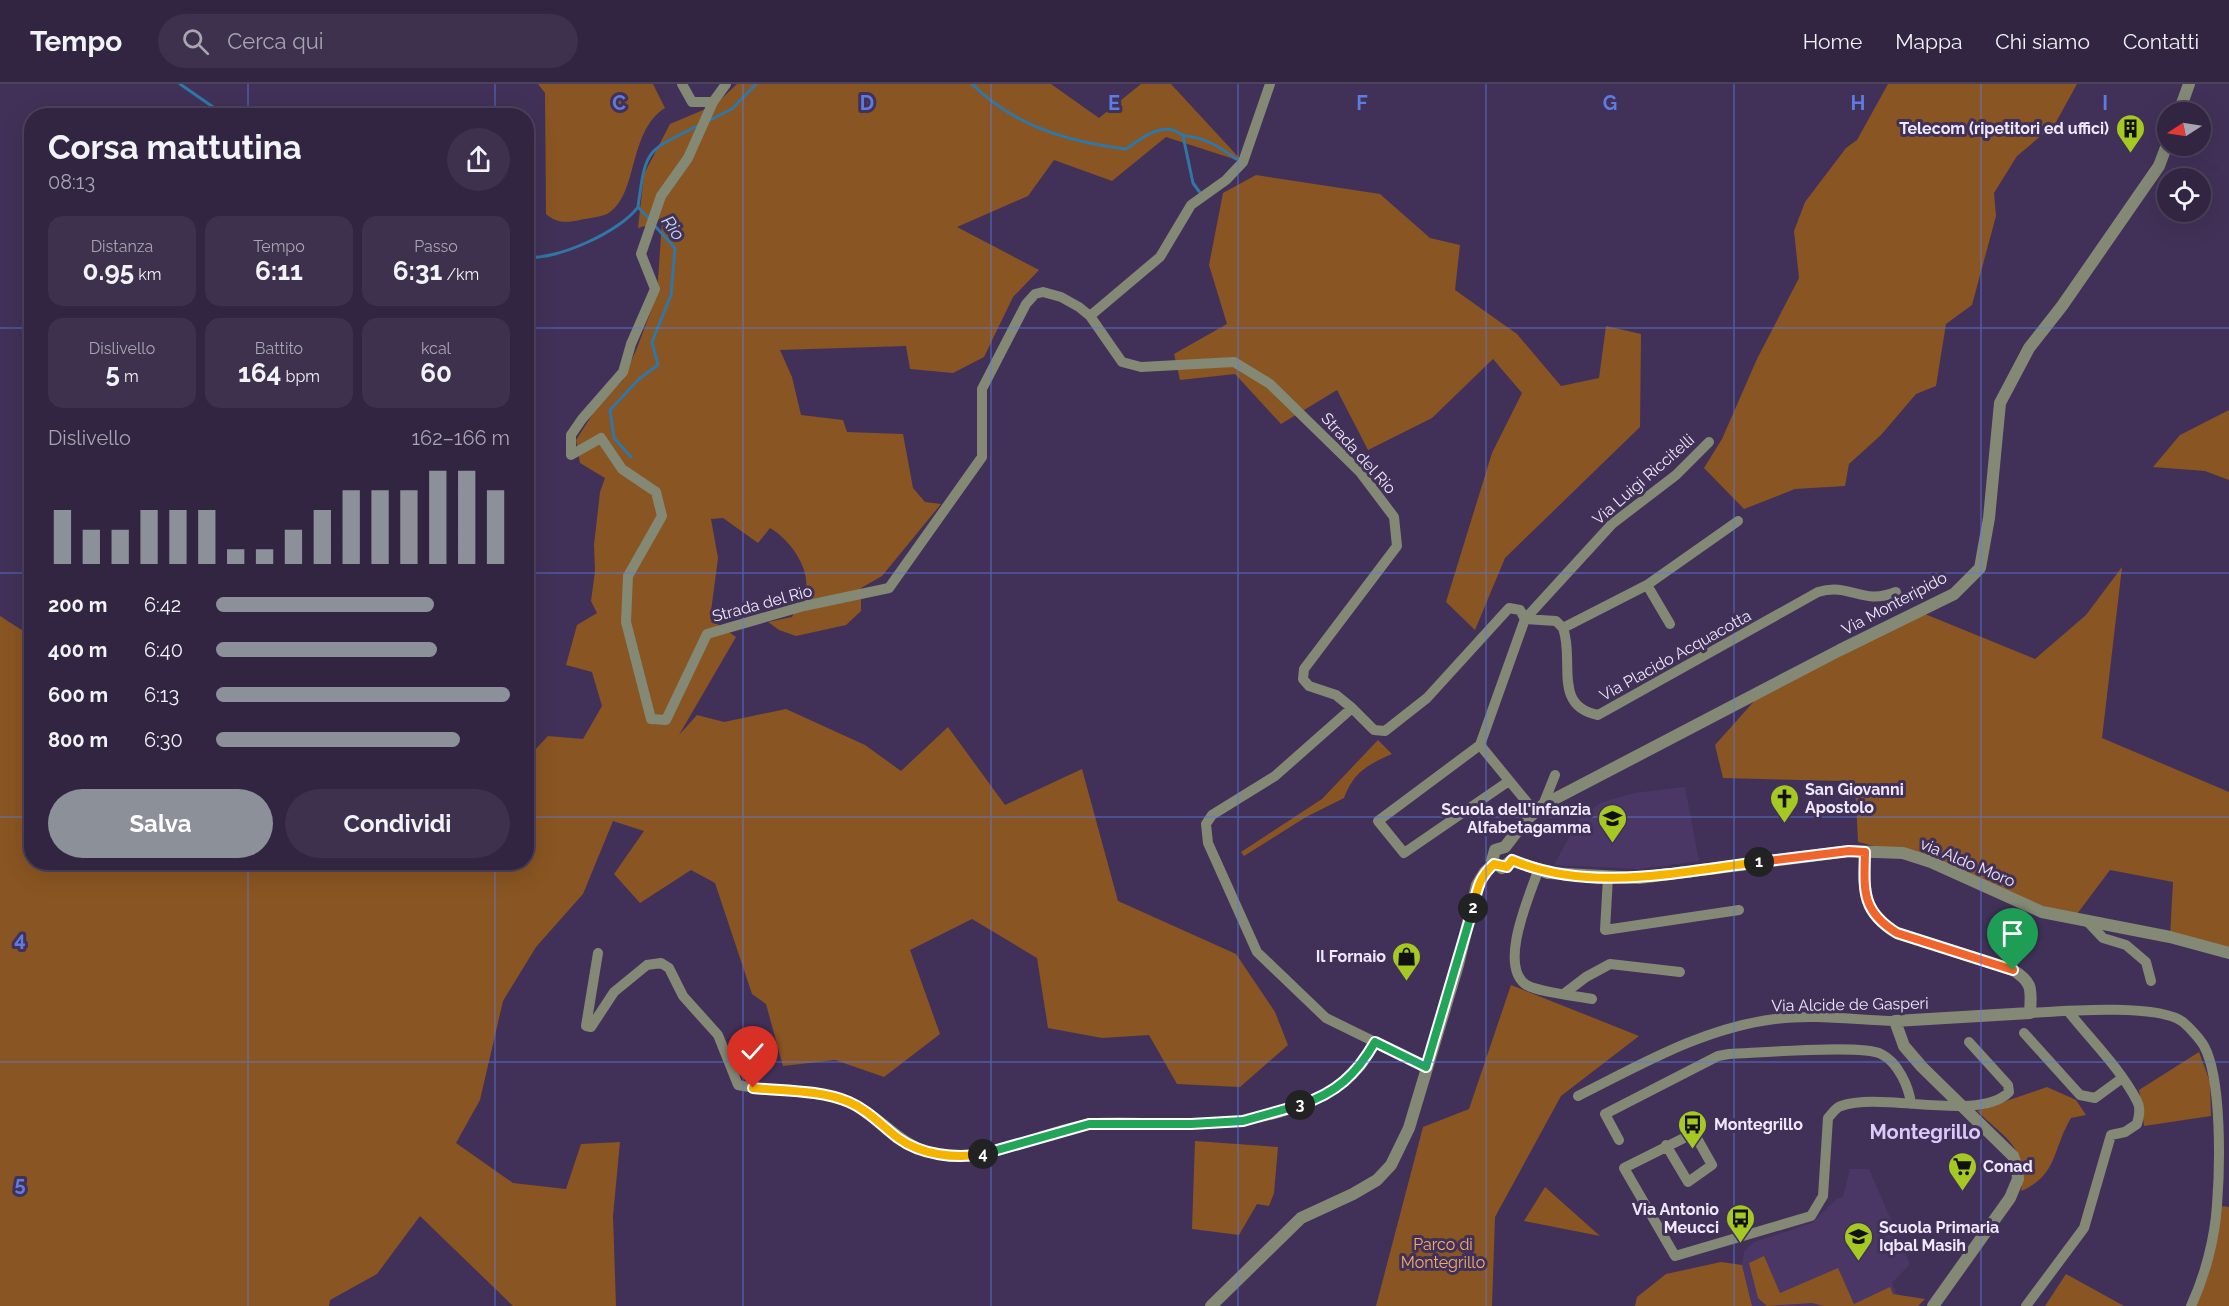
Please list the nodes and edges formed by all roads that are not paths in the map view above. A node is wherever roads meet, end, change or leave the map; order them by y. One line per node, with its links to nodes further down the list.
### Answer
1 (681, 84): 5 (street)
2 (726, 84): 5 (street, Strada del Rio)
3 (1270, 84): 8 (street)
4 (2189, 84): 6 (street)
5 (713, 102): 8 (street, Strada del Rio)
6 (2183, 102)
7 (2161, 156): 20 (street, Via Monteripido)
8 (1090, 316): 16 (street, Strada del Rio)
9 (1709, 442): 13 (street, Via Luigi Riccitelli)
10 (1738, 521): 11 (street)
11 (1647, 585): 14 (street); 15 (street)
12 (1896, 592): 15 (street, Via Placido Acquacotta)
13 (1524, 623): 15 (street); 16 (street); 17 (street)
14 (1670, 624)
15 (1563, 628)
16 (1352, 708): 39 (street)
17 (1480, 746): 19 (street); 19 (street)
18 (1555, 775): 20 (street)
19 (1509, 781): 20 (street)
20 (1539, 808): 21 (street, Via Monteripido)
21 (1506, 847): 23 (street); 24 (street)
22 (1865, 852): 26 (street, via Aldo Moro); 28 (street, via Aldo Moro); 36 (street)
23 (1512, 860): 24 (street); 25 (street, via Aldo Moro)
24 (1494, 864): 41 (street)
25 (1538, 871): 26 (street, via Aldo Moro); 33 (street)
26 (1608, 877): 27 (street)
27 (1739, 910)
28 (2087, 921): 30 (street, via Aldo Moro); 32 (street)
29 (598, 953): 39 (street)
30 (2229, 953)
31 (1680, 972): 33 (street)
32 (2151, 981)
33 (1565, 993): 34 (street)
34 (1592, 999)
35 (2068, 1011): 36 (street); 42 (street); 51 (street)
36 (2030, 1013): 37 (street, Via Alcide de Gasperi)
37 (1895, 1021): 43 (street, Via Alcide de Gasperi); 45 (street)
38 (2024, 1033): 42 (street)
39 (1375, 1042): 41 (street)
40 (1970, 1042): 45 (street)
41 (1426, 1067): 48 (street)
42 (2121, 1078): 50 (street)
43 (1578, 1096)
44 (1911, 1104): 45 (street); 46 (street); 47 (street)
45 (1959, 1106): 49 (street)
46 (1618, 1140)
47 (1666, 1145): 47 (street)
48 (1211, 1306)
49 (1933, 1306)
50 (2025, 1306)
51 (2191, 1306)

